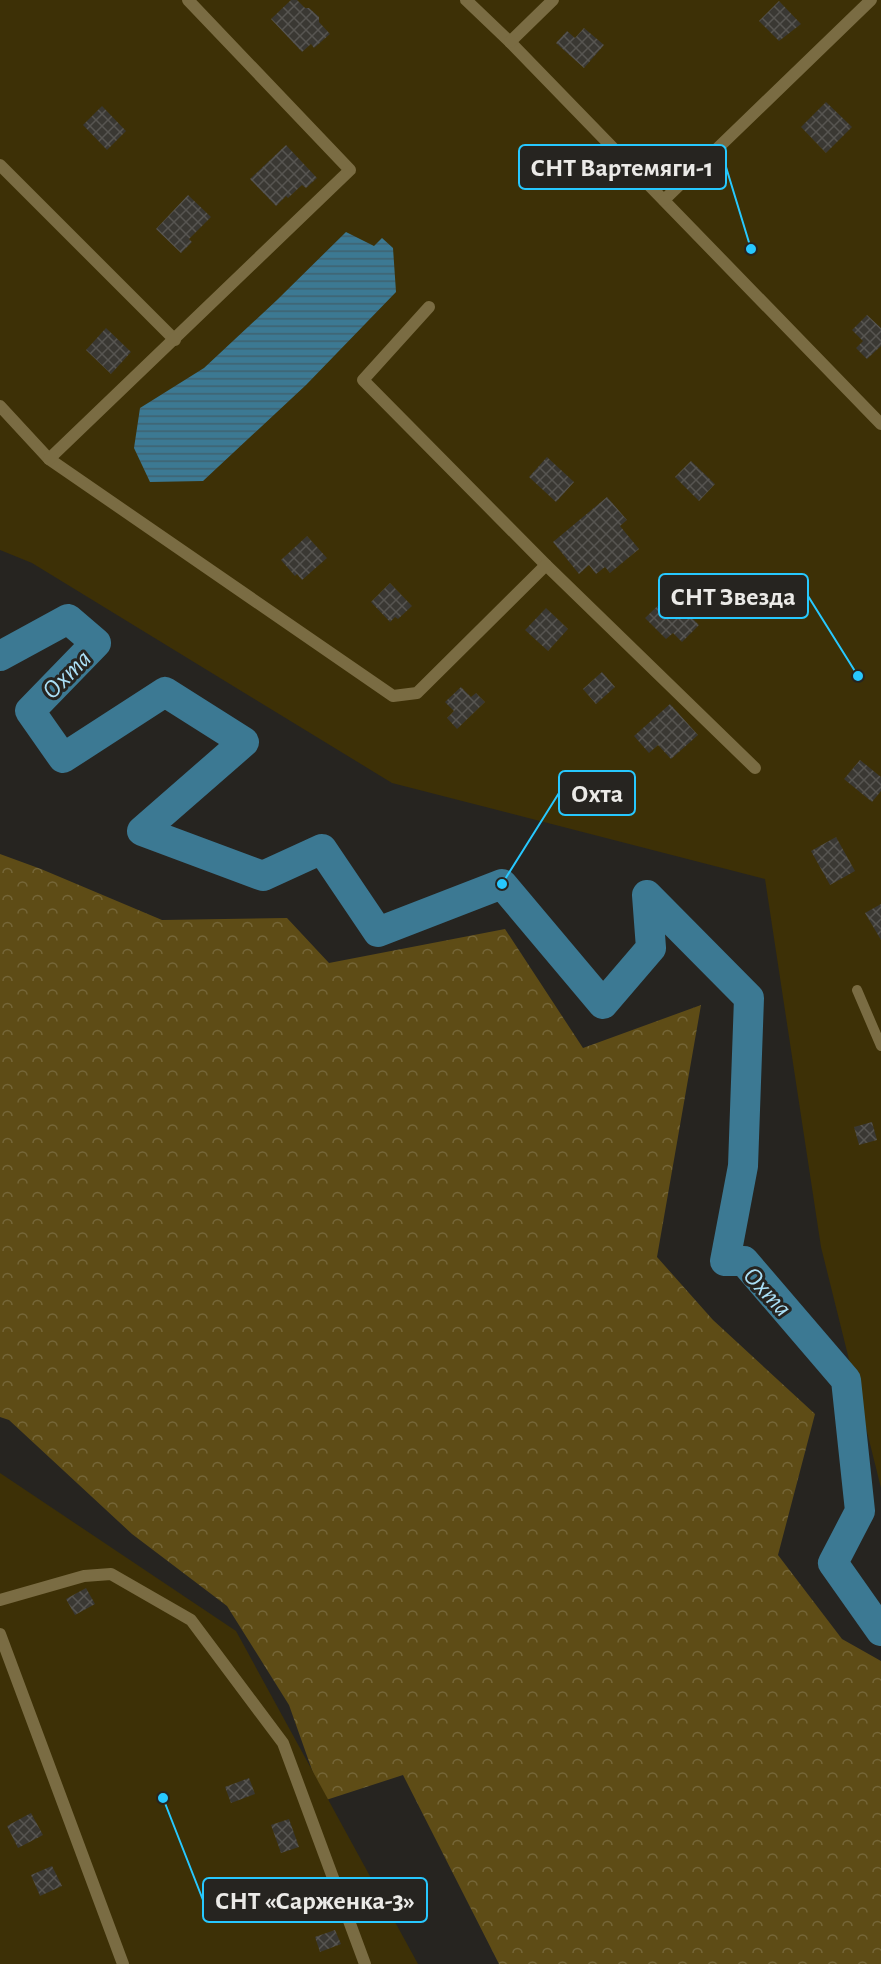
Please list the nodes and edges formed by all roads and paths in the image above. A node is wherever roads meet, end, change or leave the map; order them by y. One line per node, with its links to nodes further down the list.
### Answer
1 (188, 0): 9 (street)
2 (466, 0): 5 (street)
3 (552, 0): 5 (street)
4 (871, 0): 7 (street)
5 (510, 42): 7 (street)
6 (0, 165): 9 (street)
7 (664, 200): 11 (street)
8 (429, 307): 13 (street)
9 (174, 340): 12 (street)
10 (0, 406): 12 (street)
11 (881, 424)
12 (49, 459): 13 (street)
13 (546, 564): 14 (street)
14 (755, 768)
15 (857, 990): 16 (lane)
16 (881, 1046)
17 (0, 1600): 20 (street)
18 (0, 1634): 19 (street)
19 (123, 1964)
20 (365, 1964)

